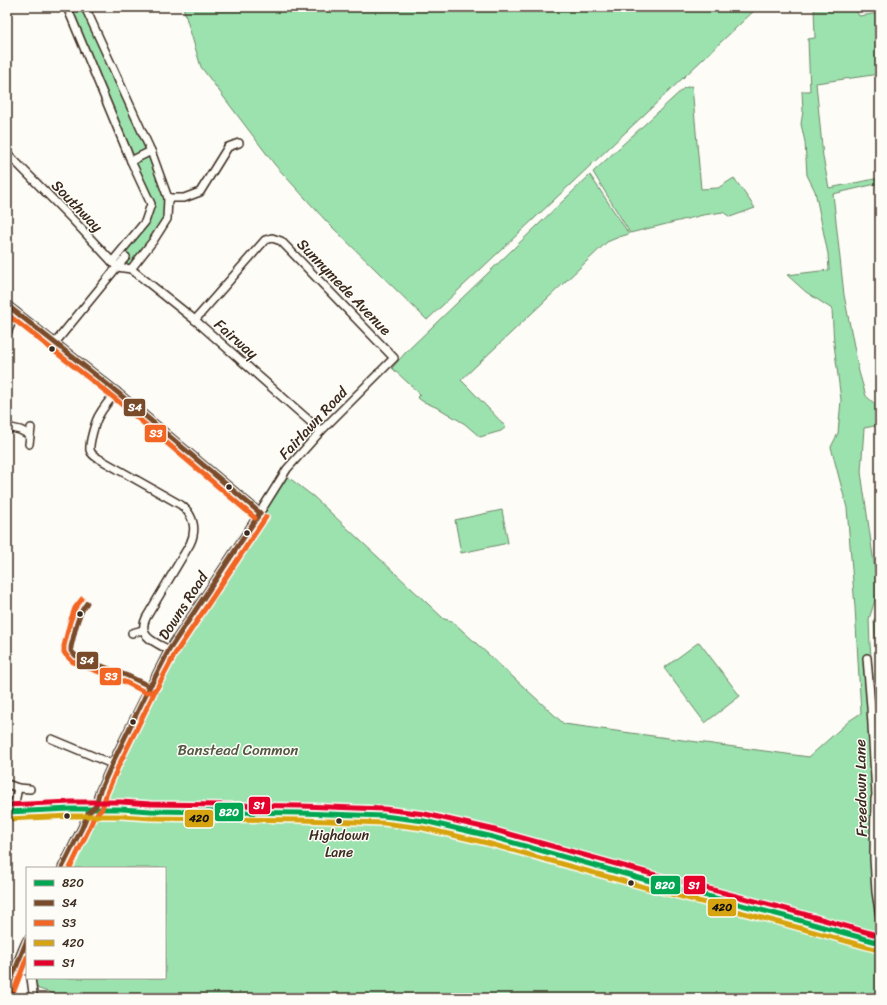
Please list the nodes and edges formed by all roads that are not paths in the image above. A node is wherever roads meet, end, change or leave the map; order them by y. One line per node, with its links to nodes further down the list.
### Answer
1 (67, 7): 6 (street)
2 (85, 7): 4 (street)
3 (239, 143): 7 (street)
4 (151, 151): 6 (street); 7 (street)
5 (7, 153): 9 (street, Southway)
6 (131, 160): 8 (street)
7 (168, 198): 10 (street)
8 (123, 255): 9 (street); 10 (street, Fairway)
9 (114, 264): 10 (street); 15 (street)
10 (133, 267): 13 (street, Fairway)
11 (7, 305): 12 (street)
12 (16, 312): 14 (street); 15 (street)
13 (195, 320): 16 (street, Sunnymede Avenue); 19 (street, Fairway)
14 (7, 333)
15 (55, 343): 17 (street)
16 (394, 358): 19 (street, Fairlawn Road)
17 (117, 392): 21 (street); 22 (street)
18 (7, 427): 20 (street)
19 (320, 431): 21 (street, Fairlawn Road)
20 (29, 444)
21 (260, 513): 24 (street, Downs Road)
22 (144, 630): 23 (street); 24 (street)
23 (132, 633)
24 (169, 650): 27 (street, Downs Road)
25 (867, 658): 34 (street, Freedown Lane)
26 (52, 739): 27 (street)
27 (112, 764): 31 (street, Downs Road)
28 (7, 784): 29 (street)
29 (18, 788): 30 (street); 32 (street)
30 (30, 789)
31 (92, 809): 32 (main road); 33 (street, Downs Road); 36 (main road)
32 (10, 812)
33 (62, 867)
34 (880, 917)
35 (26, 942): 37 (street)
36 (880, 943)
37 (17, 966): 38 (street); 40 (street)
38 (26, 970)
39 (31, 979): 41 (street)
40 (7, 990)
41 (33, 998)

